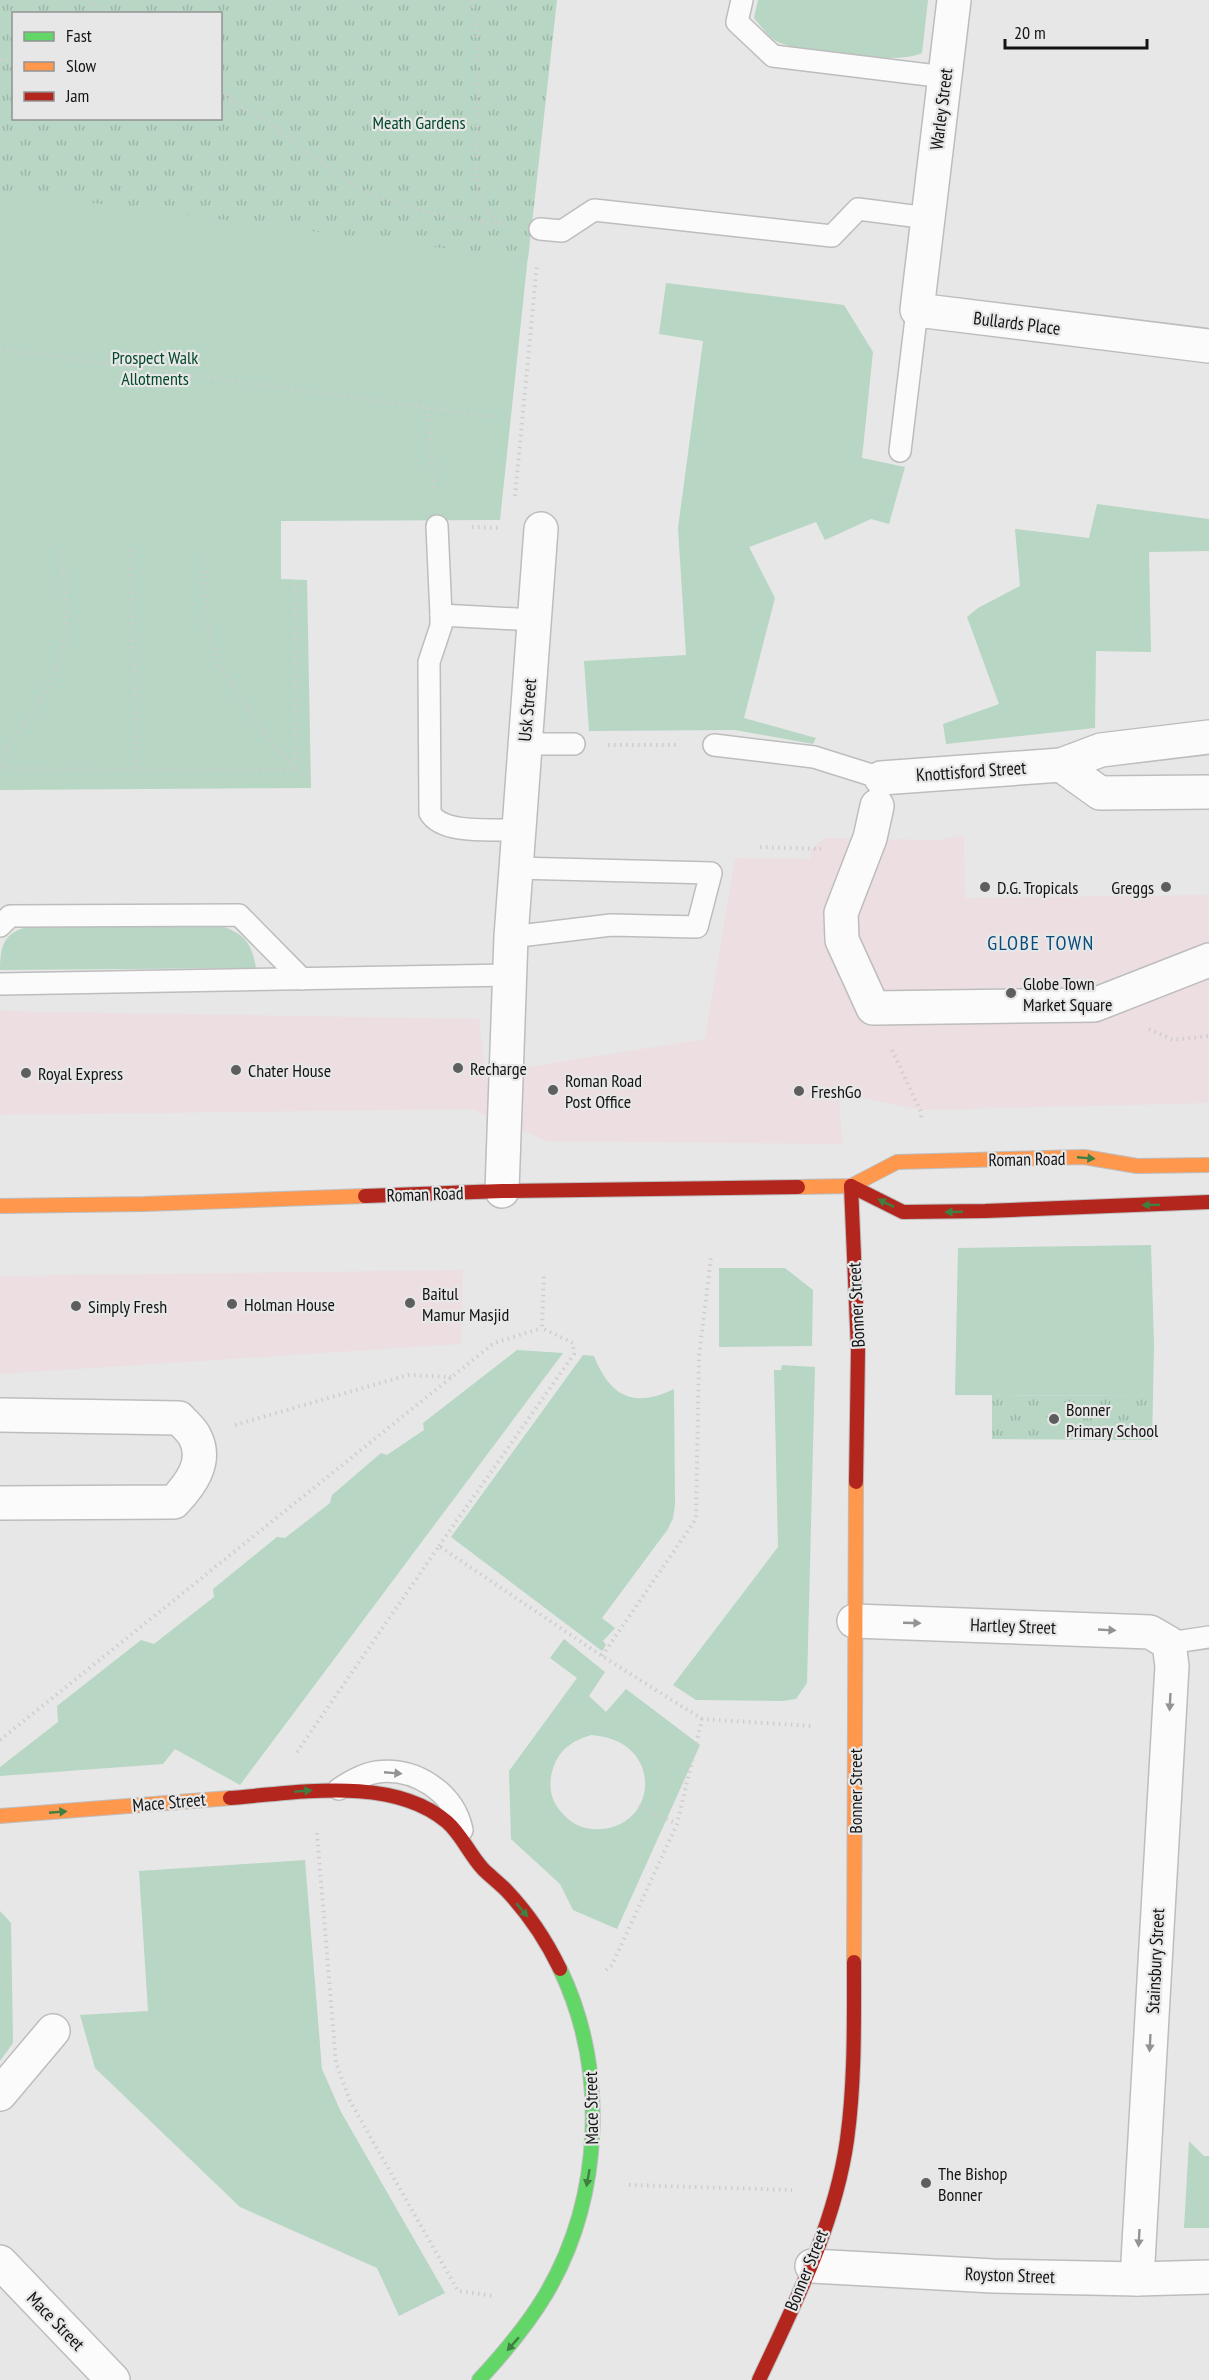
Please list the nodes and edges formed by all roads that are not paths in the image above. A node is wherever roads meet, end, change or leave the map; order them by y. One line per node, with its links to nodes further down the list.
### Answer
1 (742, 0): 3 (lane)
2 (954, 0): 3 (street, Warley Street)
3 (945, 77): 4 (street, Warley Street)
4 (928, 218): 5 (lane); 6 (street)
5 (540, 229)
6 (917, 310): 7 (street, Bullards Place); 8 (lane)
7 (1209, 346)
8 (900, 451)
9 (437, 526): 11 (lane)
10 (541, 529): 12 (street, Usk Street)
11 (441, 615): 12 (lane); 20 (lane)
12 (534, 620): 14 (street, Usk Street)
13 (1209, 736): 17 (street, Knottisford Street)
14 (524, 744): 15 (lane); 20 (street, Usk Street)
15 (574, 744)
16 (714, 745): 18 (lane)
17 (1061, 765): 18 (street, Knottisford Street); 19 (street)
18 (879, 792): 24 (street)
19 (1209, 792)
20 (518, 830): 21 (street, Usk Street)
21 (516, 868): 23 (street, Usk Street); 23 (lane)
22 (0, 926): 26 (lane)
23 (511, 937): 25 (street, Usk Street)
24 (1209, 960)
25 (510, 975): 26 (lane); 30 (street, Usk Street)
26 (302, 979): 27 (lane)
27 (0, 984)
28 (1209, 1165): 29 (street, Roman Road, one-way to 28)
29 (850, 1186): 30 (street, Roman Road); 31 (street, Roman Road, one-way to 29); 35 (street, Bonner Street)
30 (502, 1191): 32 (street, Roman Road)
31 (1209, 1202)
32 (0, 1206)
33 (0, 1415): 34 (street)
34 (0, 1503)
35 (854, 1620): 37 (street, Hartley Street, one-way to 37); 44 (street, Bonner Street)
36 (1209, 1637): 37 (lane)
37 (1169, 1643): 46 (street, Stainsbury Street, one-way to 46)
38 (339, 1790): 39 (street, Mace Street, one-way to 38); 40 (lane, Mace Street, one-way to 40)
39 (0, 1816)
40 (465, 1841): 48 (street, Mace Street, one-way to 48)
41 (53, 2031): 42 (street)
42 (0, 2094)
43 (0, 2262): 47 (street, Mace Street)
44 (812, 2266): 46 (street, Royston Street); 49 (street, Bonner Street)
45 (1209, 2277): 46 (street, Royston Street)
46 (1137, 2279)
47 (113, 2380)
48 (478, 2380)
49 (759, 2380)

